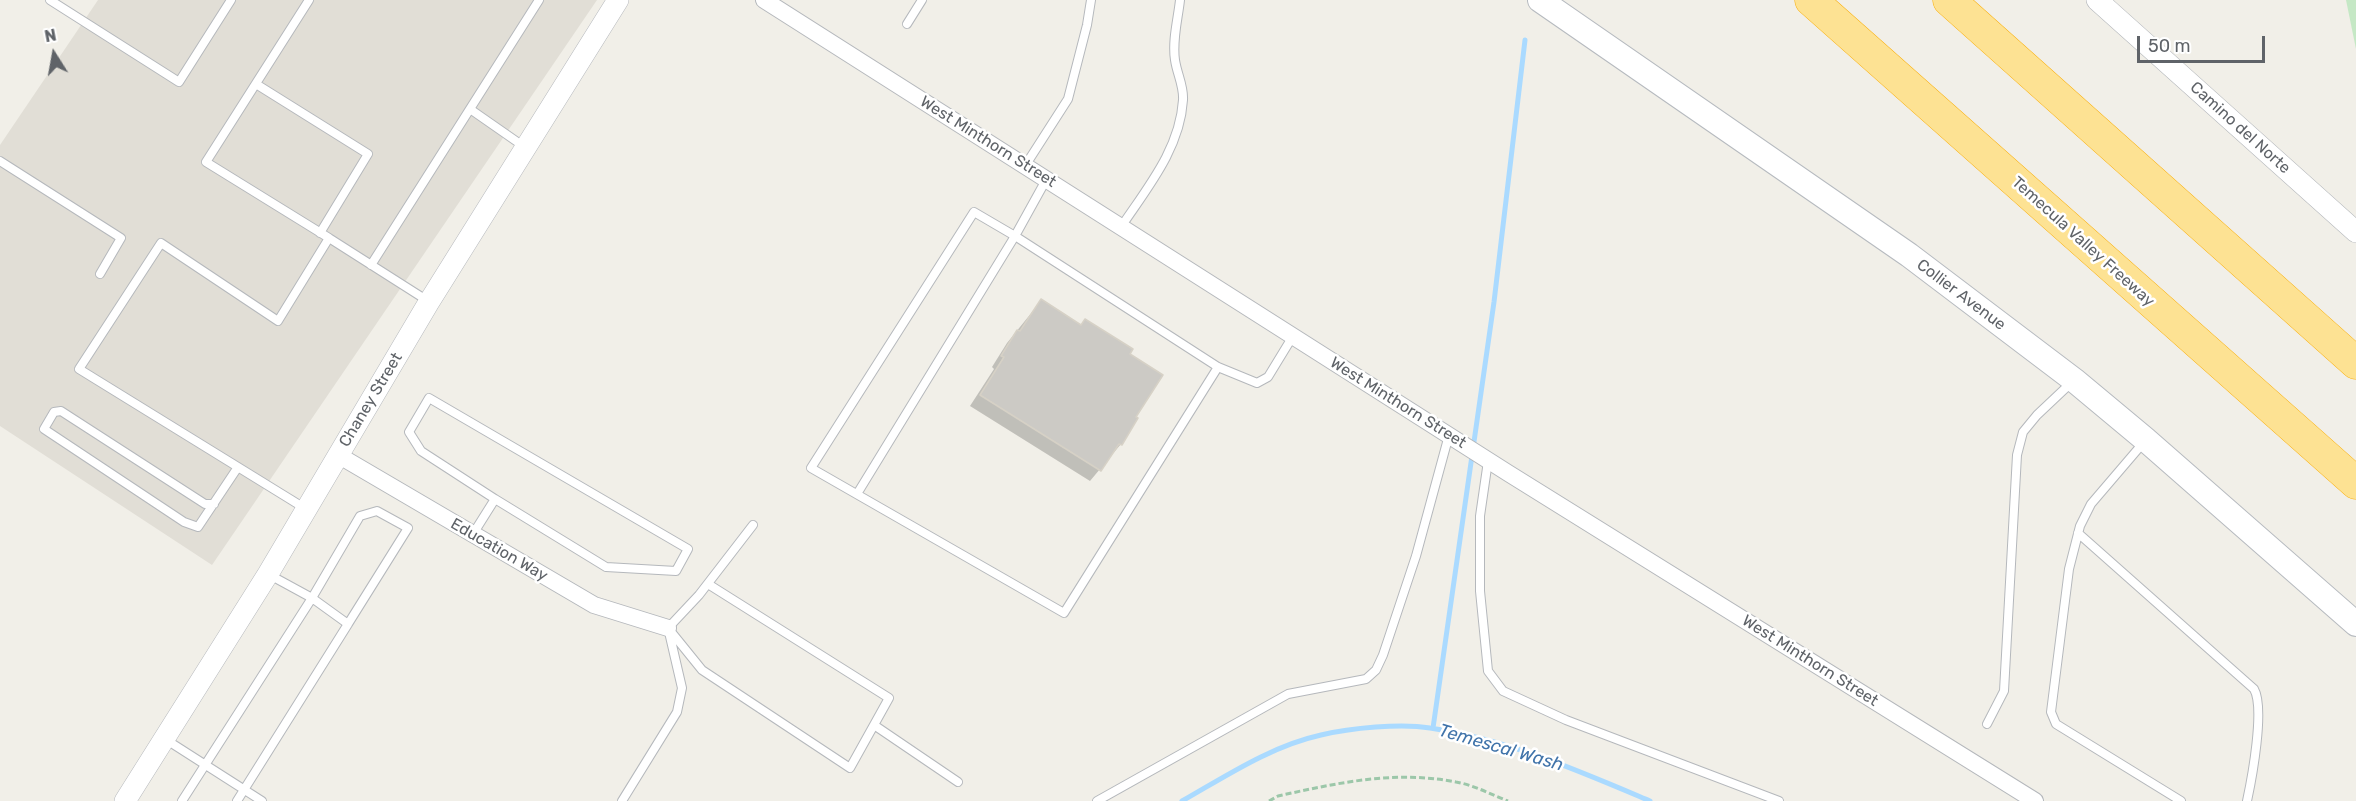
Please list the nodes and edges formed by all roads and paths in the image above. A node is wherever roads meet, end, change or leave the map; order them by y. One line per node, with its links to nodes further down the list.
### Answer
1 (50, 0): 2 (lane)
2 (231, 0)
3 (309, 0): 15 (lane)
4 (539, 0): 16 (lane)
5 (618, 0): 17 (street, Chaney Street)
6 (764, 0): 19 (street, West Minthorn Street)
7 (922, 0): 14 (lane)
8 (1091, 0): 19 (lane)
9 (1180, 0): 21 (lane)
10 (1540, 0): 32 (main road, Collier Avenue)
11 (1811, 0): 38 (highway, Temecula Valley Freeway)
12 (1949, 0): 30 (highway)
13 (2097, 0): 22 (street, Camino del Norte)
14 (907, 24)
15 (256, 84): 23 (lane); 23 (lane)
16 (470, 109): 17 (lane); 26 (lane)
17 (526, 148): 28 (street, Chaney Street)
18 (0, 161): 27 (lane)
19 (1025, 166): 20 (street, West Minthorn Street)
20 (1046, 180): 21 (street, West Minthorn Street); 24 (lane)
21 (1121, 227): 29 (street, West Minthorn Street)
22 (2356, 232)
23 (320, 233): 25 (lane)
24 (1015, 236): 31 (lane); 39 (lane); 39 (lane)
25 (329, 238): 26 (lane); 37 (lane)
26 (371, 265): 28 (lane)
27 (100, 274)
28 (429, 302): 35 (street, Chaney Street)
29 (1293, 336): 31 (lane); 33 (street, West Minthorn Street)
30 (2356, 363)
31 (1218, 367): 39 (lane)
32 (2074, 380): 34 (main road, Collier Avenue); 52 (lane)
33 (1442, 431): 36 (street, West Minthorn Street); 63 (lane)
34 (2146, 440): 44 (lane); 50 (main road, Collier Avenue)
35 (338, 455): 42 (street, Chaney Street); 45 (street, Education Way)
36 (1488, 460): 66 (lane); 67 (street, West Minthorn Street)
37 (238, 467): 41 (lane); 42 (lane)
38 (2356, 483)
39 (857, 494)
40 (495, 499): 40 (lane); 45 (lane)
41 (214, 504): 41 (lane)
42 (306, 509): 46 (street, Chaney Street)
43 (753, 525): 47 (lane)
44 (2078, 533): 68 (lane); 69 (lane)
45 (473, 534): 51 (street, Education Way)
46 (268, 574): 48 (lane); 54 (street, Chaney Street)
47 (708, 584): 51 (lane); 53 (lane)
48 (312, 598): 49 (lane); 49 (lane); 55 (lane)
49 (348, 624): 57 (lane)
50 (2356, 624)
51 (668, 628): 53 (lane); 62 (lane)
52 (1987, 724)
53 (874, 725): 56 (lane)
54 (164, 738): 55 (lane); 58 (street, Chaney Street)
55 (205, 765): 57 (lane); 59 (lane)
56 (958, 782)
57 (244, 790): 60 (lane); 61 (lane)
58 (125, 801)
59 (182, 801)
60 (237, 801)
61 (262, 801)
62 (622, 801)
63 (1097, 801)
64 (1269, 801): 65 (path)
65 (1508, 801)
66 (1779, 801)
67 (2035, 801)
68 (2181, 801)
69 (2247, 801)

